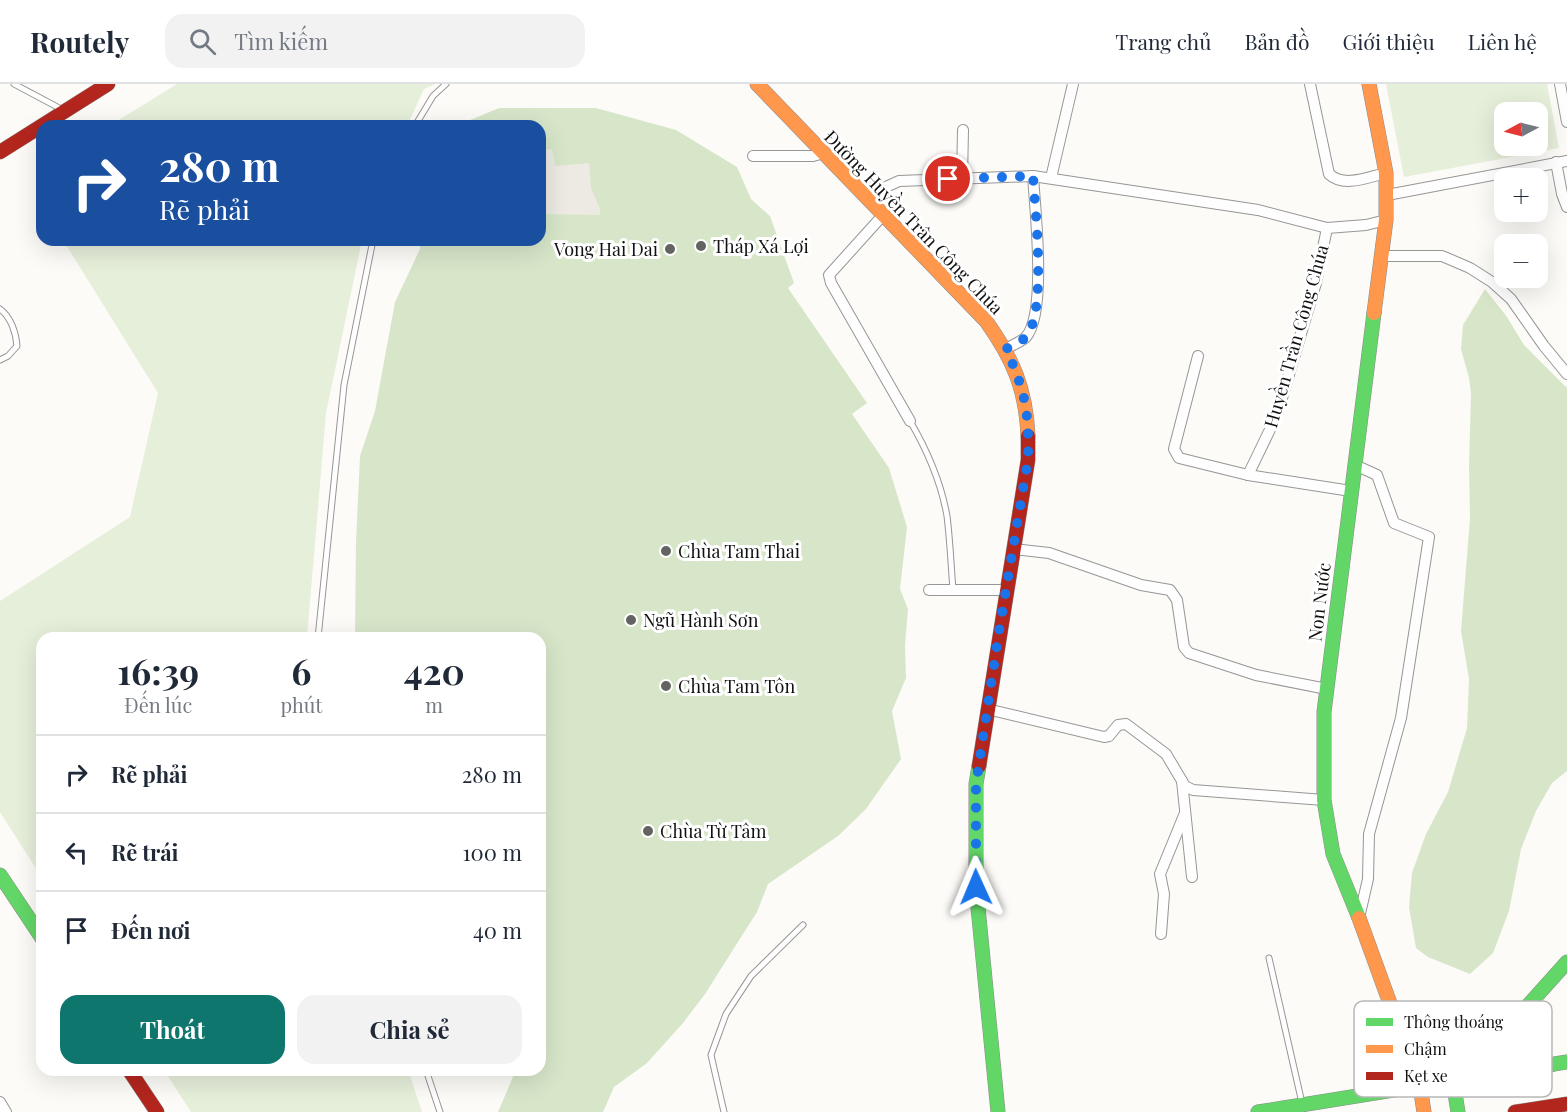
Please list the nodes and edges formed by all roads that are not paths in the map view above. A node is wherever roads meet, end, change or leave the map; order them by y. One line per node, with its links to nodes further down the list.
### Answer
1 (15, 84): 9 (lane)
2 (108, 84): 9 (street)
3 (446, 84): 11 (lane)
4 (757, 84): 16 (street, Đường Huyền Trân Công Chúa)
5 (1073, 84): 22 (street)
6 (1310, 84): 19 (street)
7 (1369, 84): 19 (street, Non Nước)
8 (1560, 84): 12 (street)
9 (65, 111): 10 (street)
10 (51, 120)
11 (419, 120)
12 (1567, 122)
13 (36, 129): 15 (street)
14 (963, 130): 21 (street)
15 (0, 152)
16 (824, 153): 17 (street); 24 (street, Đường Huyền Trân Công Chúa)
17 (753, 156)
18 (1562, 161): 23 (street); 25 (street)
19 (1386, 173): 23 (street, Non Nước)
20 (1033, 176): 21 (street); 22 (street); 32 (street)
21 (962, 178): 24 (street)
22 (1051, 178): 28 (street)
23 (1387, 195): 27 (street, Non Nước)
24 (866, 196): 26 (street, Đường Huyền Trân Công Chúa)
25 (1567, 207)
26 (884, 214): 32 (street, Đường Huyền Trân Công Chúa); 36 (street)
27 (1386, 220): 28 (street); 30 (street, Non Nước)
28 (1327, 228): 38 (street, Huyền Trần Công Chúa)
29 (373, 246): 44 (lane)
30 (1382, 256): 35 (street); 37 (street, Non Nước)
31 (0, 309): 34 (lane)
32 (1006, 349): 40 (street, Đường Huyền Trân Công Chúa)
33 (1198, 357): 38 (street)
34 (0, 360)
35 (1567, 374)
36 (910, 421): 42 (lane)
37 (1355, 465): 39 (street, Non Nước); 53 (street)
38 (1248, 475): 39 (street)
39 (1351, 491): 45 (street, Non Nước)
40 (1013, 549): 43 (street, Đường Huyền Trân Công Chúa); 45 (street)
41 (930, 590): 42 (street)
42 (953, 590): 43 (street)
43 (1006, 590): 46 (street, Đường Huyền Trân Công Chúa)
44 (319, 632)
45 (1327, 689): 48 (street, Non Nước)
46 (987, 709): 47 (street); 75 (street, Đường Huyền Trân Công Chúa)
47 (1182, 779): 48 (street); 49 (street)
48 (1324, 800): 53 (street, Non Nước)
49 (1185, 813): 51 (street); 56 (street)
50 (0, 875): 52 (street)
51 (1192, 877)
52 (5, 893): 55 (street)
53 (1359, 918): 59 (street, Non Nước)
54 (803, 925): 74 (lane)
55 (36, 931)
56 (1161, 934)
57 (1269, 958): 69 (lane)
58 (1567, 962): 60 (street)
59 (1389, 1001)
60 (1534, 1001)
61 (1567, 1062): 62 (street)
62 (1552, 1065)
63 (133, 1076): 72 (street)
64 (428, 1076): 73 (lane)
65 (1354, 1097): 69 (street)
66 (1422, 1097): 77 (street, Non Nước)
67 (1456, 1097): 78 (street)
68 (0, 1102): 71 (street)
69 (1303, 1105): 76 (street)
70 (1556, 1107): 79 (street)
71 (6, 1112)
72 (157, 1112)
73 (440, 1112)
74 (724, 1112)
75 (998, 1112)
76 (1258, 1112)
77 (1424, 1112)
78 (1458, 1112)
79 (1515, 1112)

